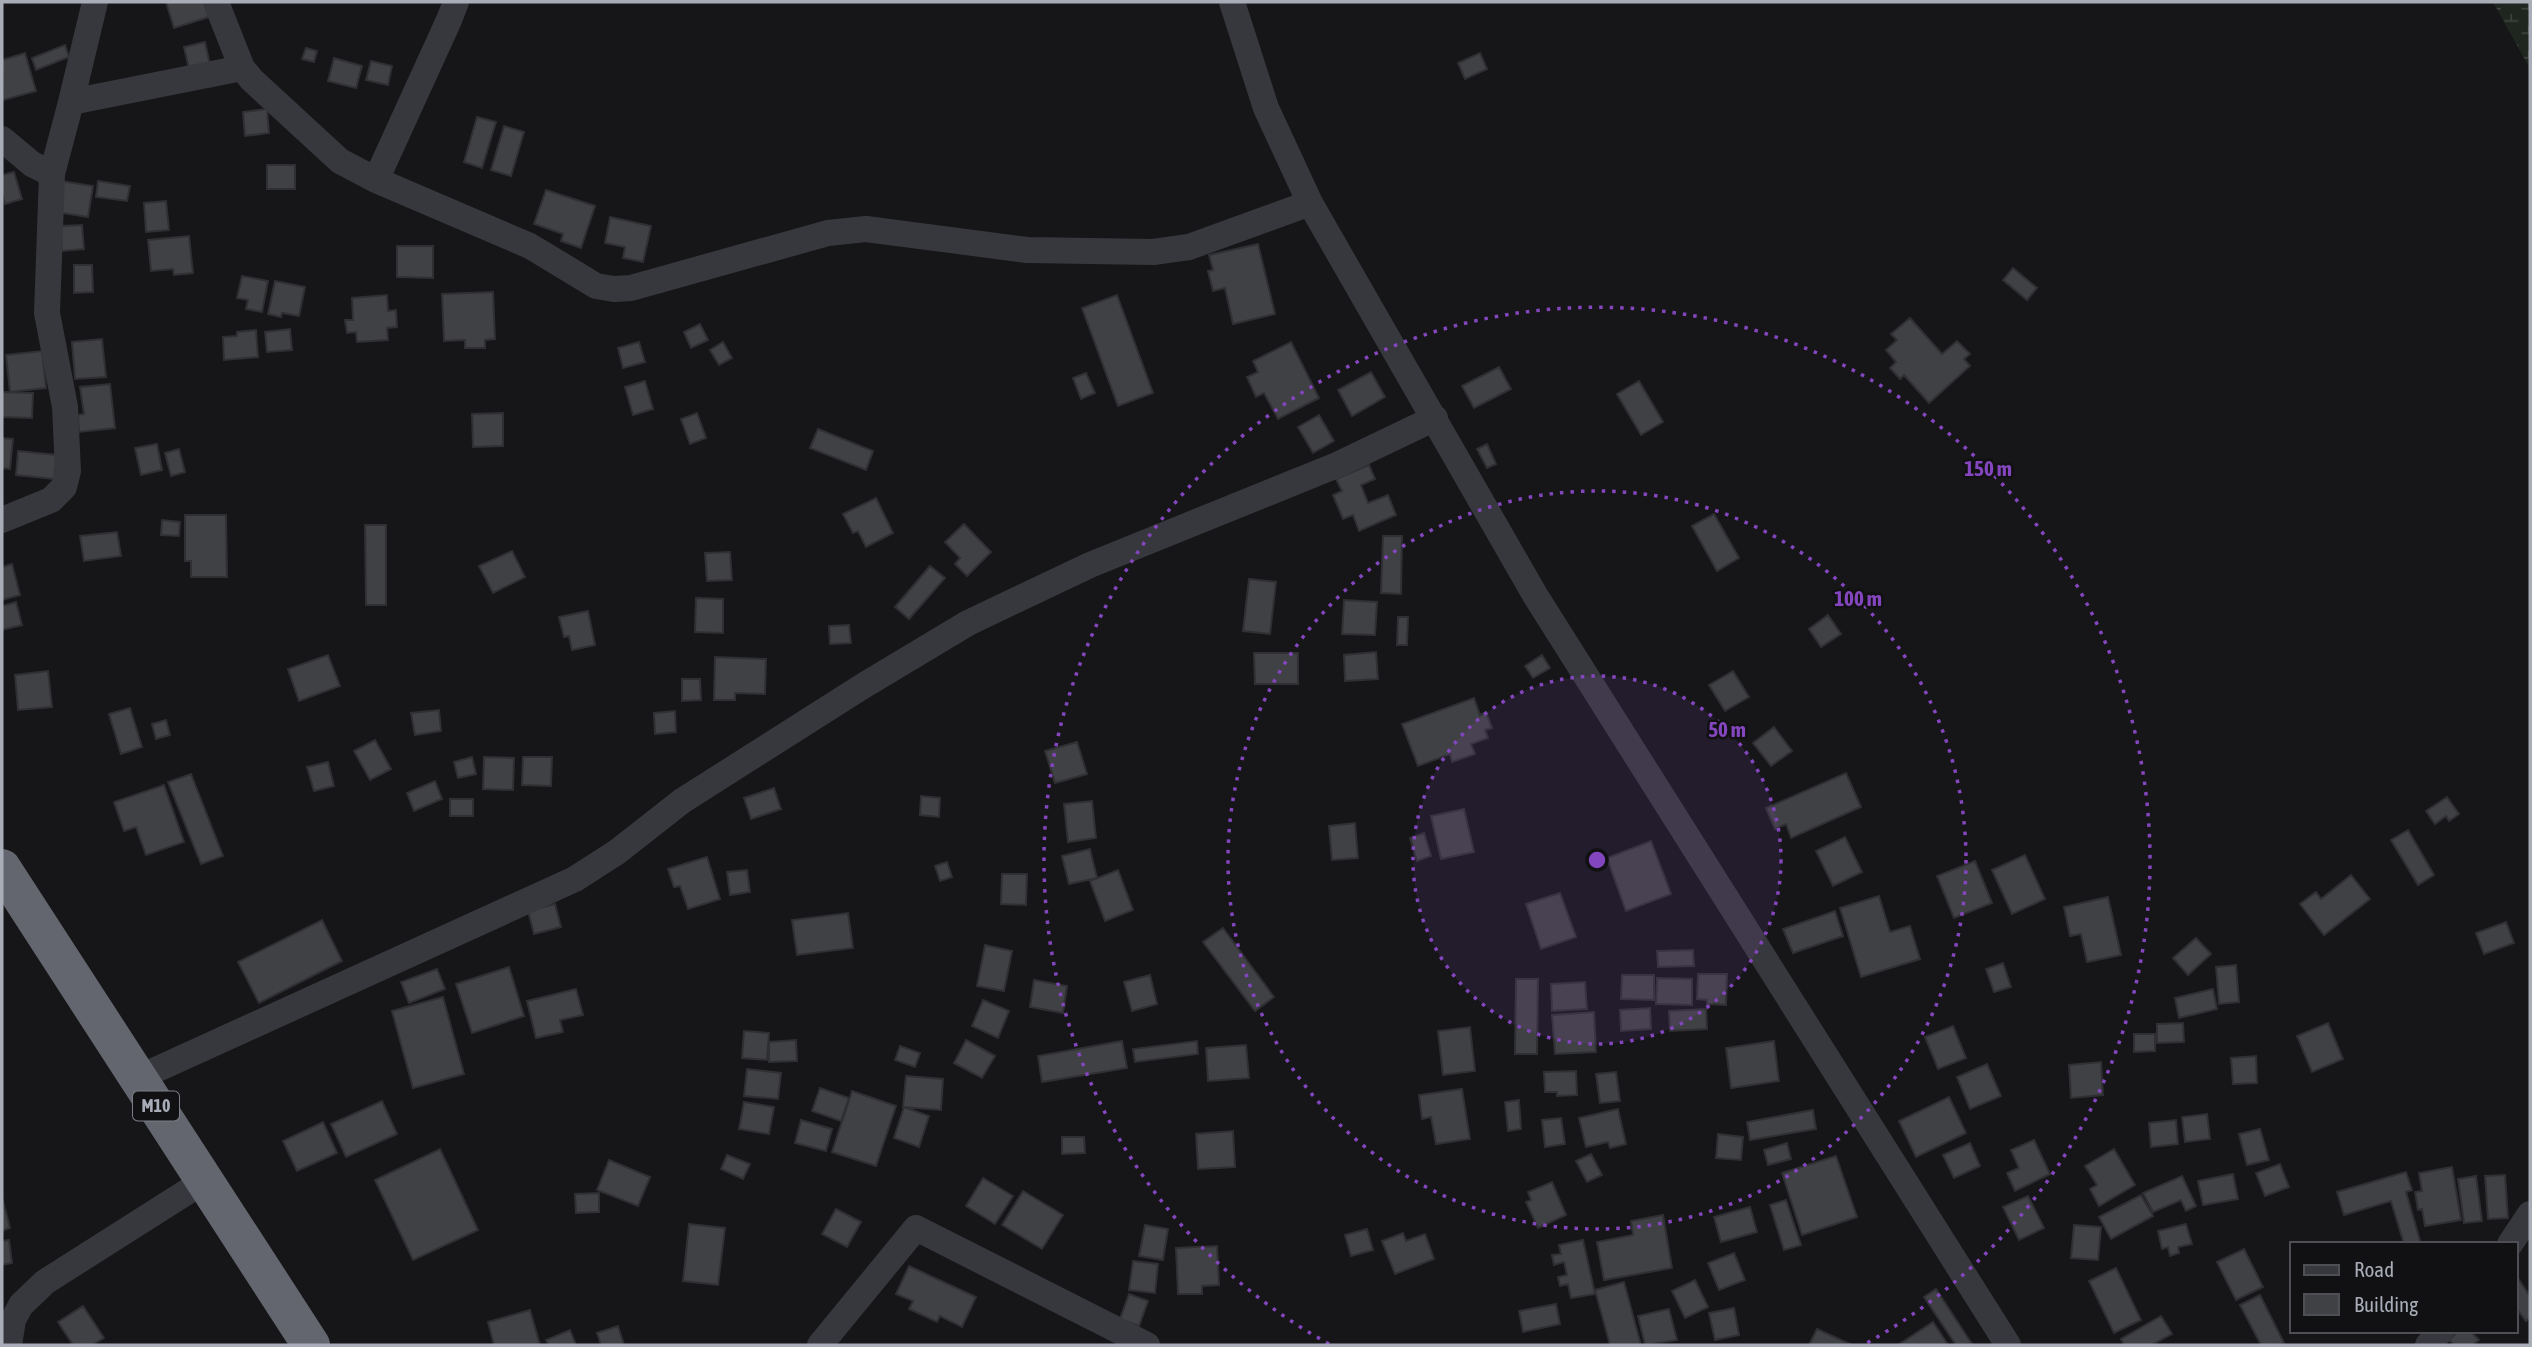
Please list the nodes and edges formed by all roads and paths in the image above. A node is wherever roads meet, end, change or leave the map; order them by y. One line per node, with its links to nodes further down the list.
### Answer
1 (96, 2): 6 (street)
2 (216, 2): 5 (street)
3 (456, 2): 9 (street)
4 (1232, 2): 10 (street)
5 (242, 68): 6 (street); 9 (street)
6 (71, 102): 8 (street)
7 (2, 139): 8 (street)
8 (52, 174): 12 (street)
9 (376, 180): 10 (street)
10 (1310, 203): 11 (street)
11 (1435, 418): 14 (street); 22 (street)
12 (2, 520)
13 (2, 868): 14 (highway, M10)
14 (138, 1078): 15 (highway, M10)
15 (204, 1181): 18 (street); 19 (highway, M10)
16 (2530, 1214): 17 (street)
17 (2511, 1242)
18 (9, 1345)
19 (311, 1345)
20 (820, 1345): 21 (street)
21 (1147, 1345)
22 (2008, 1345)

